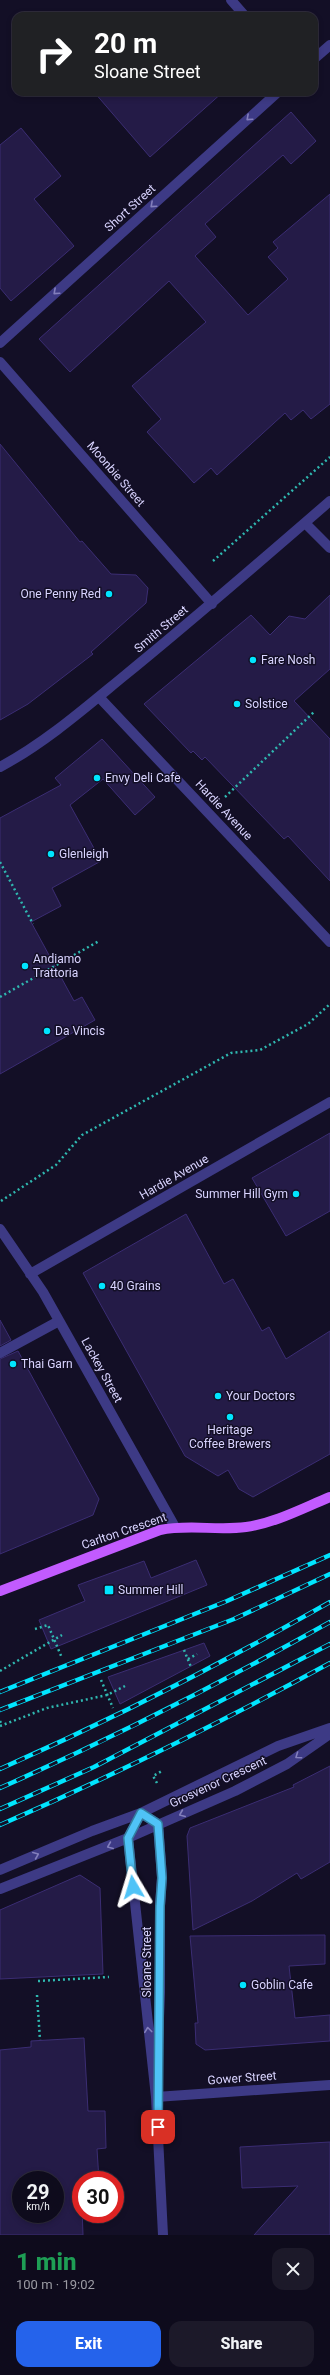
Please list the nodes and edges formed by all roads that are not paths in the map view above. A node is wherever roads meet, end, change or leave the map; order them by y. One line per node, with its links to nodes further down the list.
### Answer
1 (231, 0): 2 (street)
2 (242, 12)
3 (330, 45): 4 (street)
4 (318, 56)
5 (274, 96): 6 (street, Short Street, one-way to 6)
6 (0, 343)
7 (0, 362): 11 (street, Moonbie Street)
8 (330, 500): 9 (street, Smith Street)
9 (305, 523): 10 (street); 11 (street, Smith Street)
10 (330, 548)
11 (212, 604): 12 (street, Smith Street)
12 (99, 697): 13 (street, Smith Street); 14 (street, Hardie Avenue)
13 (0, 767)
14 (330, 942)
15 (330, 1102): 17 (street, Hardie Avenue)
16 (0, 1229): 17 (street, Lackey Street)
17 (30, 1274): 18 (street, Lackey Street)
18 (59, 1320): 19 (street); 21 (street, Lackey Street)
19 (0, 1353)
20 (330, 1497): 21 (main road, Carlton Crescent)
21 (175, 1527): 22 (main road, Carlton Crescent)
22 (0, 1591)
23 (330, 1728): 25 (street, Grosvenor Crescent)
24 (330, 1734): 26 (street, Grosvenor Crescent, one-way to 26)
25 (141, 1813): 26 (street); 27 (street); 28 (street, Grosvenor Crescent, one-way to 25)
26 (158, 1824): 27 (street, Grosvenor Crescent); 31 (street, Sloane Street)
27 (128, 1838): 29 (street, Grosvenor Crescent, one-way to 29); 31 (street, Sloane Street, one-way to 27)
28 (0, 1870)
29 (0, 1889)
30 (330, 2085): 31 (street, Gower Street)
31 (156, 2097): 32 (street, Sloane Street)
32 (163, 2235)

